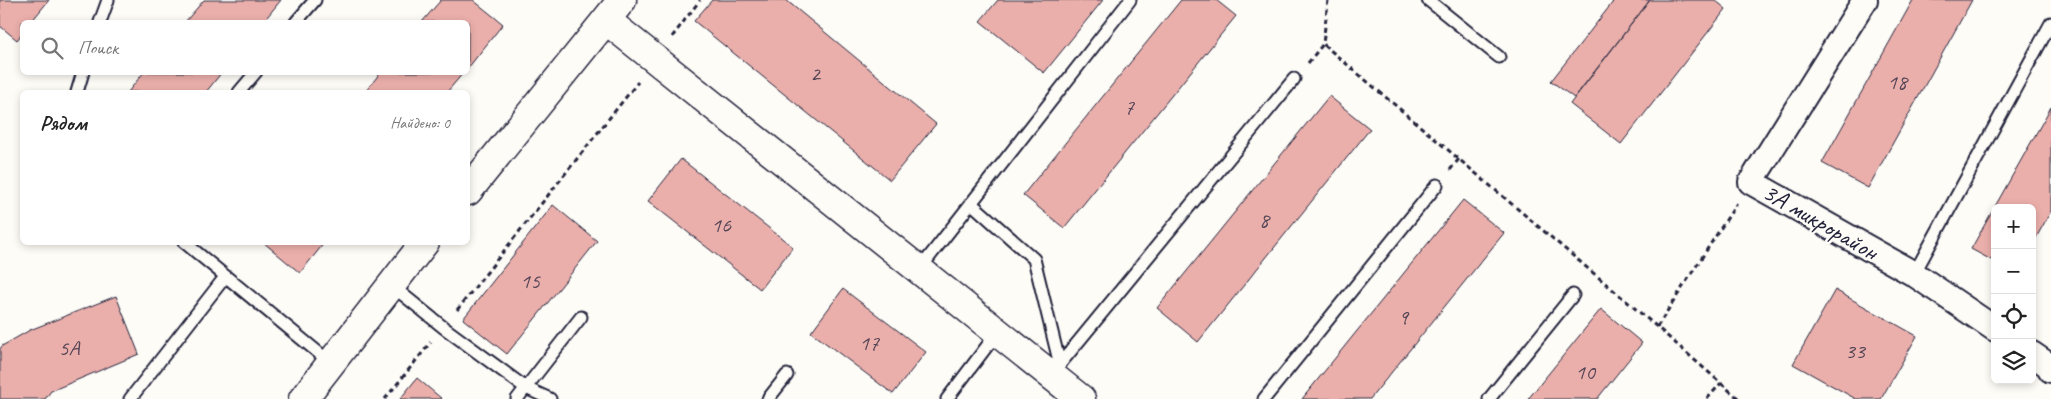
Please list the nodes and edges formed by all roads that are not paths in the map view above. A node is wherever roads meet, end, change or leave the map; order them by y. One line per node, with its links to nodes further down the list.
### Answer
1 (108, 0): 7 (lane)
2 (315, 0): 8 (lane)
3 (1130, 0): 18 (lane)
4 (1428, 0): 10 (lane)
5 (1865, 0): 22 (street, 3А микрорайон)
6 (614, 10): 17 (street); 21 (street)
7 (101, 20)
8 (298, 20)
9 (2051, 23): 22 (lane)
10 (1499, 57)
11 (82, 75): 14 (lane)
12 (253, 75): 15 (lane)
13 (1294, 79): 31 (lane)
14 (78, 90)
15 (241, 90)
16 (1437, 185): 42 (lane)
17 (470, 188)
18 (971, 203): 21 (lane); 31 (lane)
19 (187, 245): 23 (lane)
20 (423, 245): 24 (street)
21 (919, 270): 28 (street)
22 (1914, 274): 27 (street, 3А микрорайон)
23 (225, 278): 30 (lane); 35 (lane)
24 (391, 285): 30 (street); 34 (lane)
25 (1574, 295): 43 (lane)
26 (581, 317): 34 (lane)
27 (1991, 326)
28 (998, 332): 31 (street); 40 (lane)
29 (2036, 357): 32 (street)
30 (331, 363): 36 (street)
31 (1055, 370): 41 (street)
32 (2051, 370)
33 (787, 375): 39 (lane)
34 (526, 388): 37 (lane); 38 (lane)
35 (130, 399)
36 (302, 399)
37 (517, 399)
38 (550, 399)
39 (768, 399)
40 (947, 399)
41 (1082, 399)
42 (1264, 399)
43 (1489, 399)

